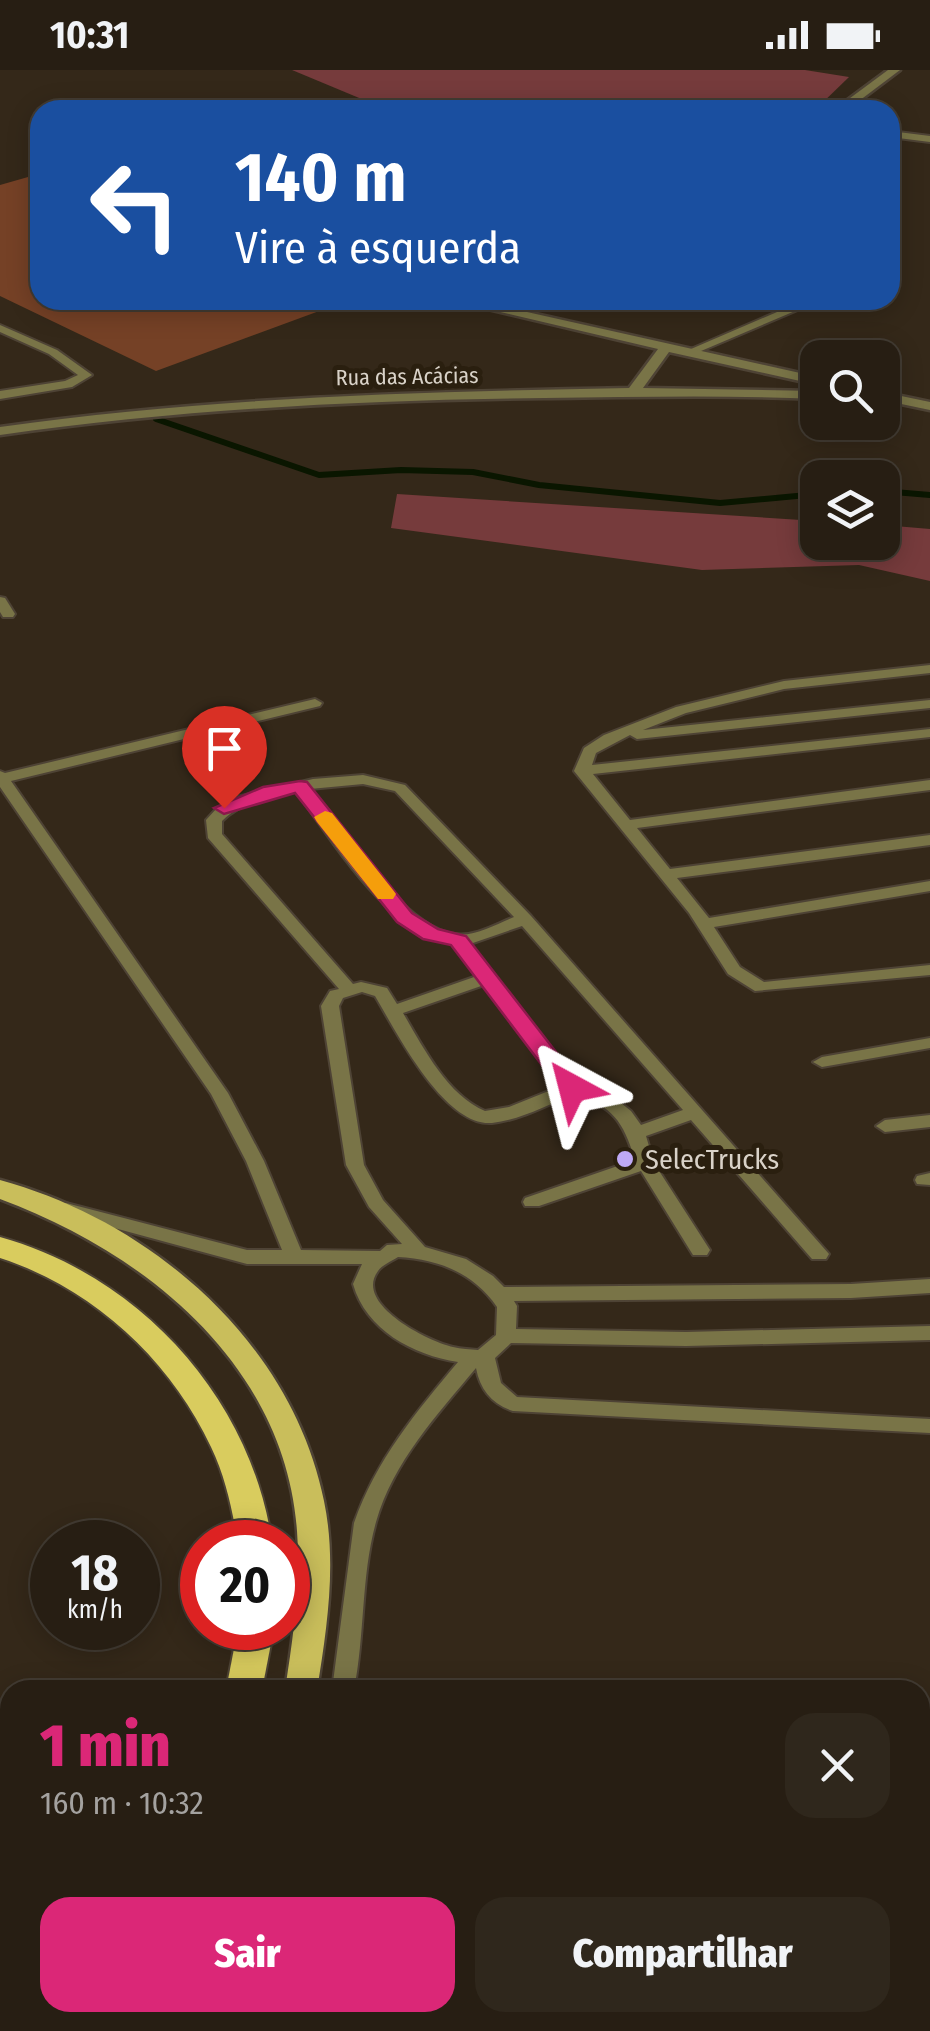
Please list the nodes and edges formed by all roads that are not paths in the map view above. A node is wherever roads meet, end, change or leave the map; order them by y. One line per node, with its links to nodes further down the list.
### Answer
1 (889, 71): 2 (street)
2 (853, 100)
3 (900, 135): 4 (lane)
4 (930, 139)
5 (501, 310): 8 (street)
6 (790, 310): 9 (lane)
7 (0, 328): 12 (lane)
8 (666, 347): 9 (street); 11 (street)
9 (690, 352): 10 (street)
10 (800, 377)
11 (633, 392): 13 (street, Rua das Acácias); 14 (street, Rua das Acácias)
12 (0, 395)
13 (800, 395)
14 (0, 431)
15 (930, 668): 19 (lane)
16 (315, 704): 21 (lane)
17 (930, 704): 19 (lane)
18 (930, 733): 20 (lane)
19 (609, 738): 20 (lane)
20 (582, 772): 24 (lane)
21 (2, 777): 50 (lane)
22 (930, 785): 24 (lane)
23 (300, 786): 28 (lane); 30 (lane); 33 (lane)
24 (624, 825): 26 (lane)
25 (930, 840): 26 (lane)
26 (668, 874): 29 (lane)
27 (930, 886): 29 (lane)
28 (525, 919): 30 (lane); 38 (lane)
29 (702, 924): 31 (lane)
30 (459, 940): 32 (lane)
31 (930, 970)
32 (486, 979): 34 (lane); 37 (lane)
33 (348, 989): 34 (lane); 47 (lane)
34 (393, 1011): 37 (lane)
35 (930, 1043): 36 (lane)
36 (822, 1062)
37 (572, 1088): 41 (lane)
38 (696, 1112): 41 (lane); 49 (lane)
39 (930, 1121): 40 (lane)
40 (885, 1126)
41 (636, 1133): 42 (lane)
42 (645, 1163): 44 (lane); 48 (lane)
43 (0, 1189): 45 (main road)
44 (532, 1202)
45 (46, 1204): 50 (lane); 61 (main road)
46 (0, 1247): 58 (highway)
47 (418, 1250): 51 (lane); 53 (lane)
48 (700, 1250)
49 (819, 1254)
50 (295, 1257): 51 (lane)
51 (379, 1257): 56 (lane)
52 (930, 1286): 53 (lane)
53 (500, 1294): 55 (lane)
54 (930, 1333): 55 (lane)
55 (506, 1336): 56 (lane)
56 (479, 1356): 57 (lane); 62 (lane)
57 (930, 1426)
58 (253, 1520)
59 (252, 1650): 60 (highway)
60 (246, 1680)
61 (303, 1680)
62 (345, 1680)

